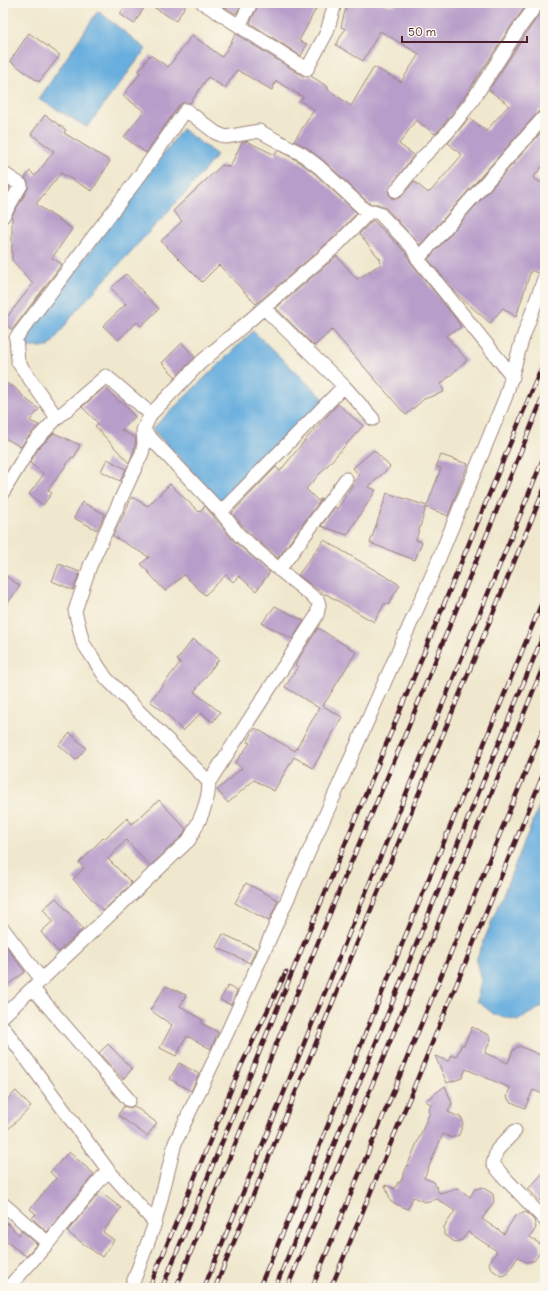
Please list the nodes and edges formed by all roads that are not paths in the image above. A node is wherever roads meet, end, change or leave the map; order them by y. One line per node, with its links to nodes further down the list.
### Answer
1 (203, 3): 5 (street)
2 (251, 3): 5 (street)
3 (335, 3): 5 (street)
4 (538, 3): 8 (street)
5 (239, 26)
6 (545, 116): 11 (street)
7 (3, 173): 10 (street)
8 (396, 191)
9 (368, 213): 11 (street); 13 (street); 17 (street)
10 (3, 216)
11 (418, 259): 14 (street)
12 (545, 276): 14 (street)
13 (264, 308): 15 (street); 16 (street)
14 (513, 377): 34 (street)
15 (344, 386): 18 (street); 22 (street)
16 (151, 414): 17 (street); 19 (street)
17 (57, 418): 21 (street)
18 (373, 419)
19 (143, 430): 22 (street); 24 (street)
20 (346, 478): 23 (street)
21 (3, 492)
22 (221, 512): 23 (street)
23 (279, 570): 24 (street)
24 (209, 782): 26 (street)
25 (3, 929): 26 (street)
26 (37, 985): 27 (street); 29 (street)
27 (3, 1016)
28 (3, 1027): 31 (street)
29 (129, 1100)
30 (515, 1131): 33 (street)
31 (108, 1170): 34 (street); 35 (street)
32 (3, 1204): 35 (street)
33 (545, 1220)
34 (155, 1223): 37 (street)
35 (48, 1243): 36 (street)
36 (8, 1288)
37 (131, 1288)

